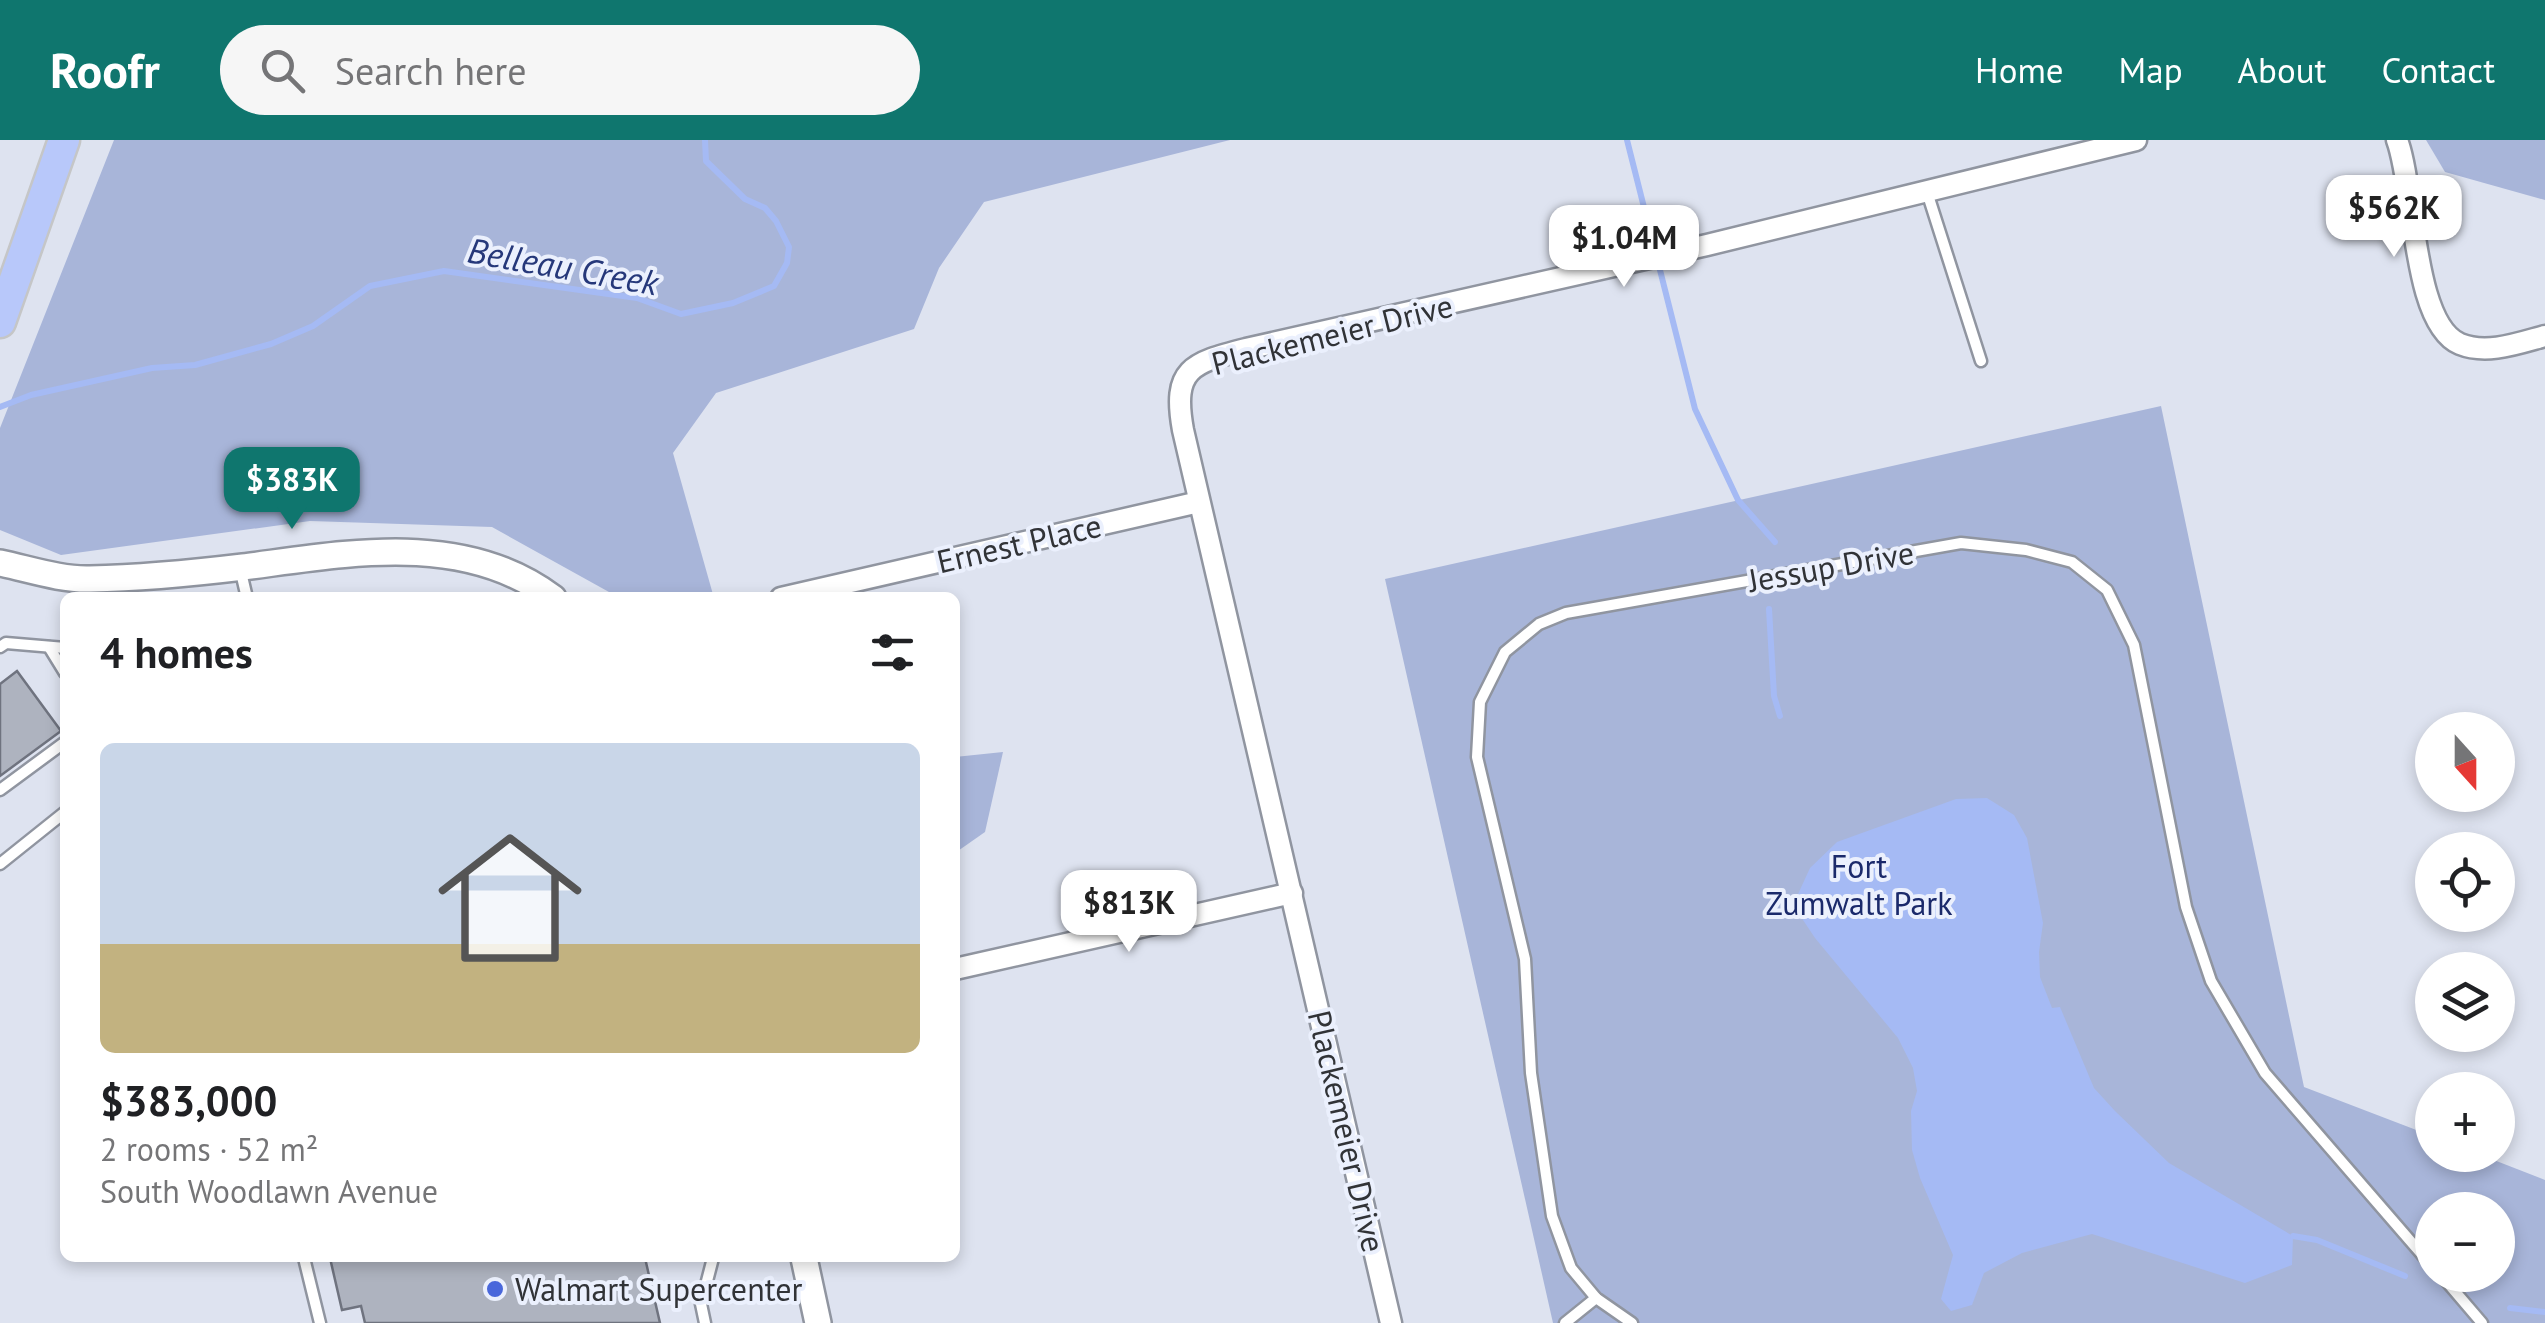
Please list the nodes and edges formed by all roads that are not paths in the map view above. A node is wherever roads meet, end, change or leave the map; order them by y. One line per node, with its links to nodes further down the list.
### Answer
1 (64, 140): 5 (main road)
2 (2136, 140): 4 (street, Plackemeier Drive)
3 (2397, 140): 6 (street)
4 (1927, 192): 7 (lane); 8 (street, Plackemeier Drive)
5 (0, 322)
6 (2545, 336)
7 (1981, 360)
8 (1199, 502): 14 (street, Ernest Place); 23 (street, Plackemeier Drive)
9 (0, 563): 11 (street)
10 (240, 567): 11 (street); 12 (lane); 13 (street)
11 (85, 588)
12 (246, 592)
13 (545, 592)
14 (807, 592)
15 (0, 647): 16 (lane)
16 (49, 647): 17 (lane); 18 (lane)
17 (60, 648)
18 (60, 665)
19 (60, 746): 20 (lane)
20 (0, 790)
21 (60, 816): 22 (lane)
22 (0, 864)
23 (1292, 893): 24 (street); 34 (street, Plackemeier Drive)
24 (960, 969)
25 (2415, 1246): 30 (lane, Jessup Drive)
26 (305, 1262): 31 (lane)
27 (711, 1262): 32 (lane)
28 (805, 1262): 33 (street)
29 (2456, 1292): 37 (lane)
30 (1596, 1298): 35 (lane); 36 (lane, Jessup Drive)
31 (320, 1323)
32 (706, 1323)
33 (818, 1323)
34 (1392, 1323)
35 (1565, 1323)
36 (1632, 1323)
37 (2482, 1323)

